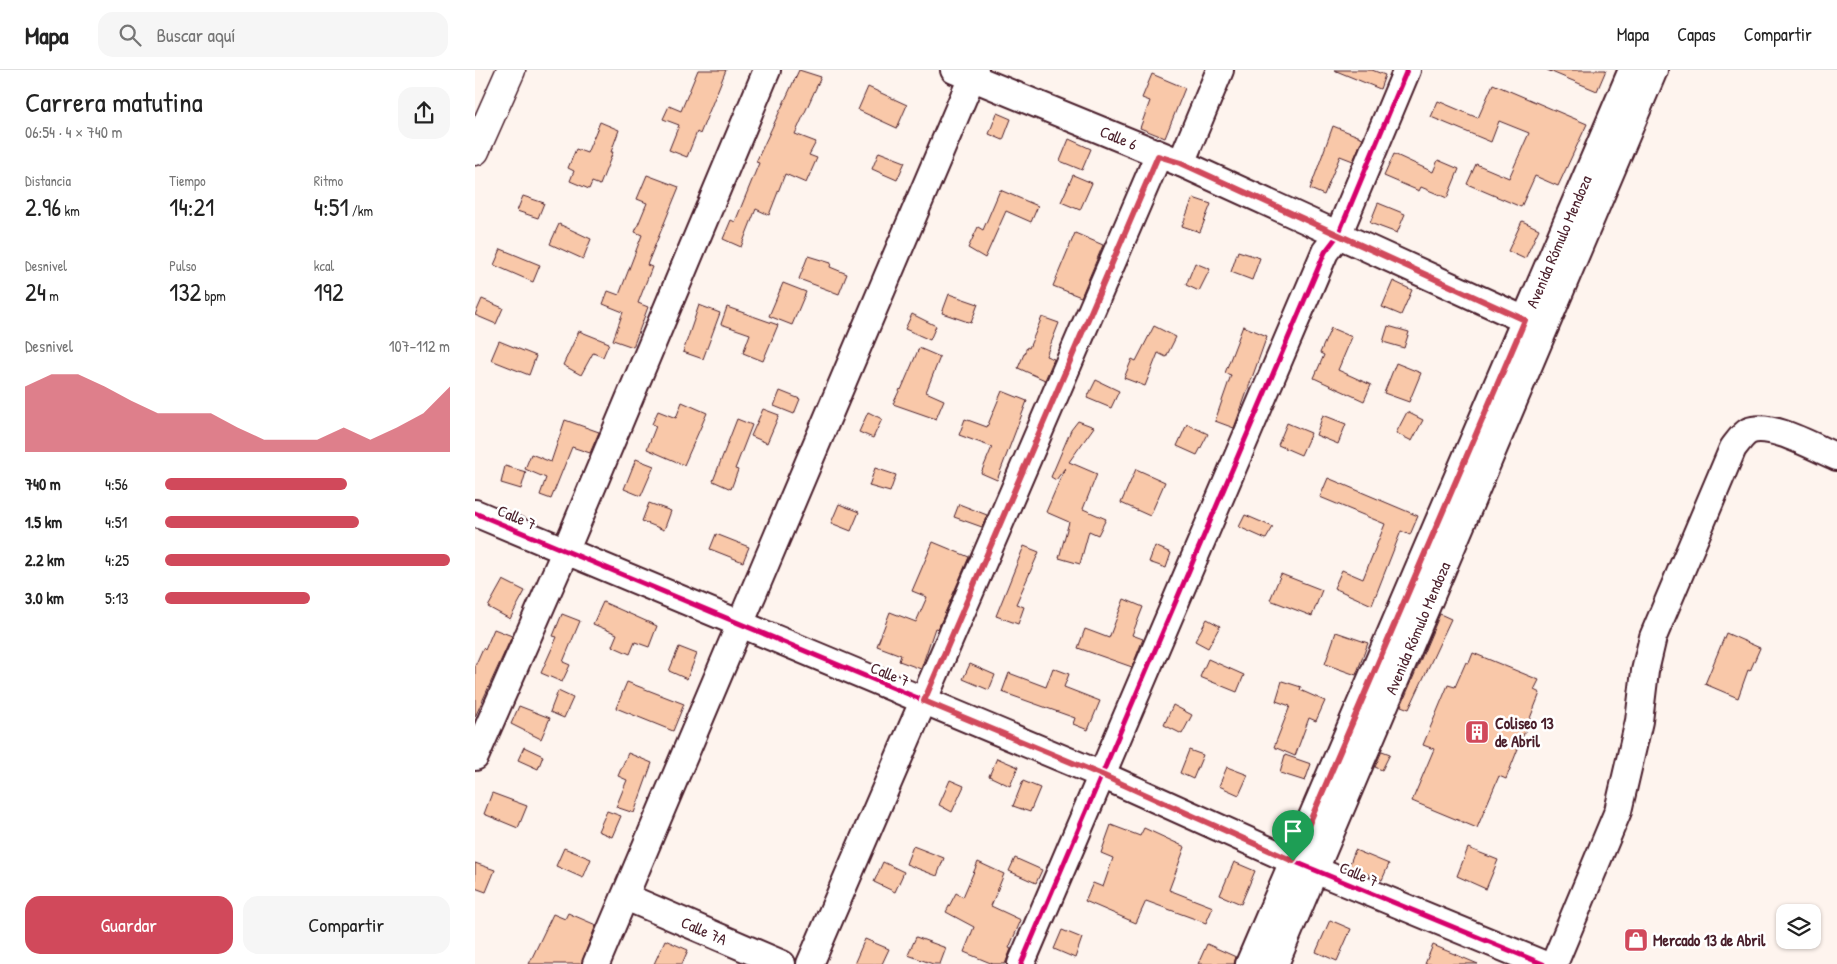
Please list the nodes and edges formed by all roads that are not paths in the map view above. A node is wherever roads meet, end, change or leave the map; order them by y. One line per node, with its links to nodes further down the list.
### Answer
1 (511, 70): 8 (main road)
2 (767, 70): 14 (street)
3 (1220, 70): 9 (street)
4 (1407, 70): 10 (street)
5 (1632, 70): 11 (street, Avenida Rómulo Mendoza)
6 (1654, 70): 19 (street, Avenida Rómulo Mendoza)
7 (967, 73): 9 (street, Calle 6); 15 (street)
8 (475, 151)
9 (1170, 160): 10 (street, Calle 6); 16 (street)
10 (1338, 235): 11 (street, Calle 6); 18 (street)
11 (1525, 320): 19 (street, Avenida Rómulo Mendoza)
12 (1837, 457): 28 (street)
13 (475, 513): 14 (street, Calle 7)
14 (565, 552): 15 (street, Calle 7); 17 (street)
15 (740, 626): 16 (street, Calle 7); 20 (street)
16 (924, 701): 18 (street, Calle 7); 23 (street)
17 (475, 757)
18 (1102, 775): 19 (street, Calle 7); 24 (street)
19 (1304, 865): 25 (street, Avenida Rómulo Mendoza); 26 (street, Avenida Rómulo Mendoza); 27 (street, Calle 7)
20 (626, 898): 21 (street); 22 (street, Calle 7A)
21 (596, 964)
22 (782, 964)
23 (810, 964)
24 (1021, 964)
25 (1249, 964)
26 (1275, 964)
27 (1543, 964)
28 (1554, 964)

